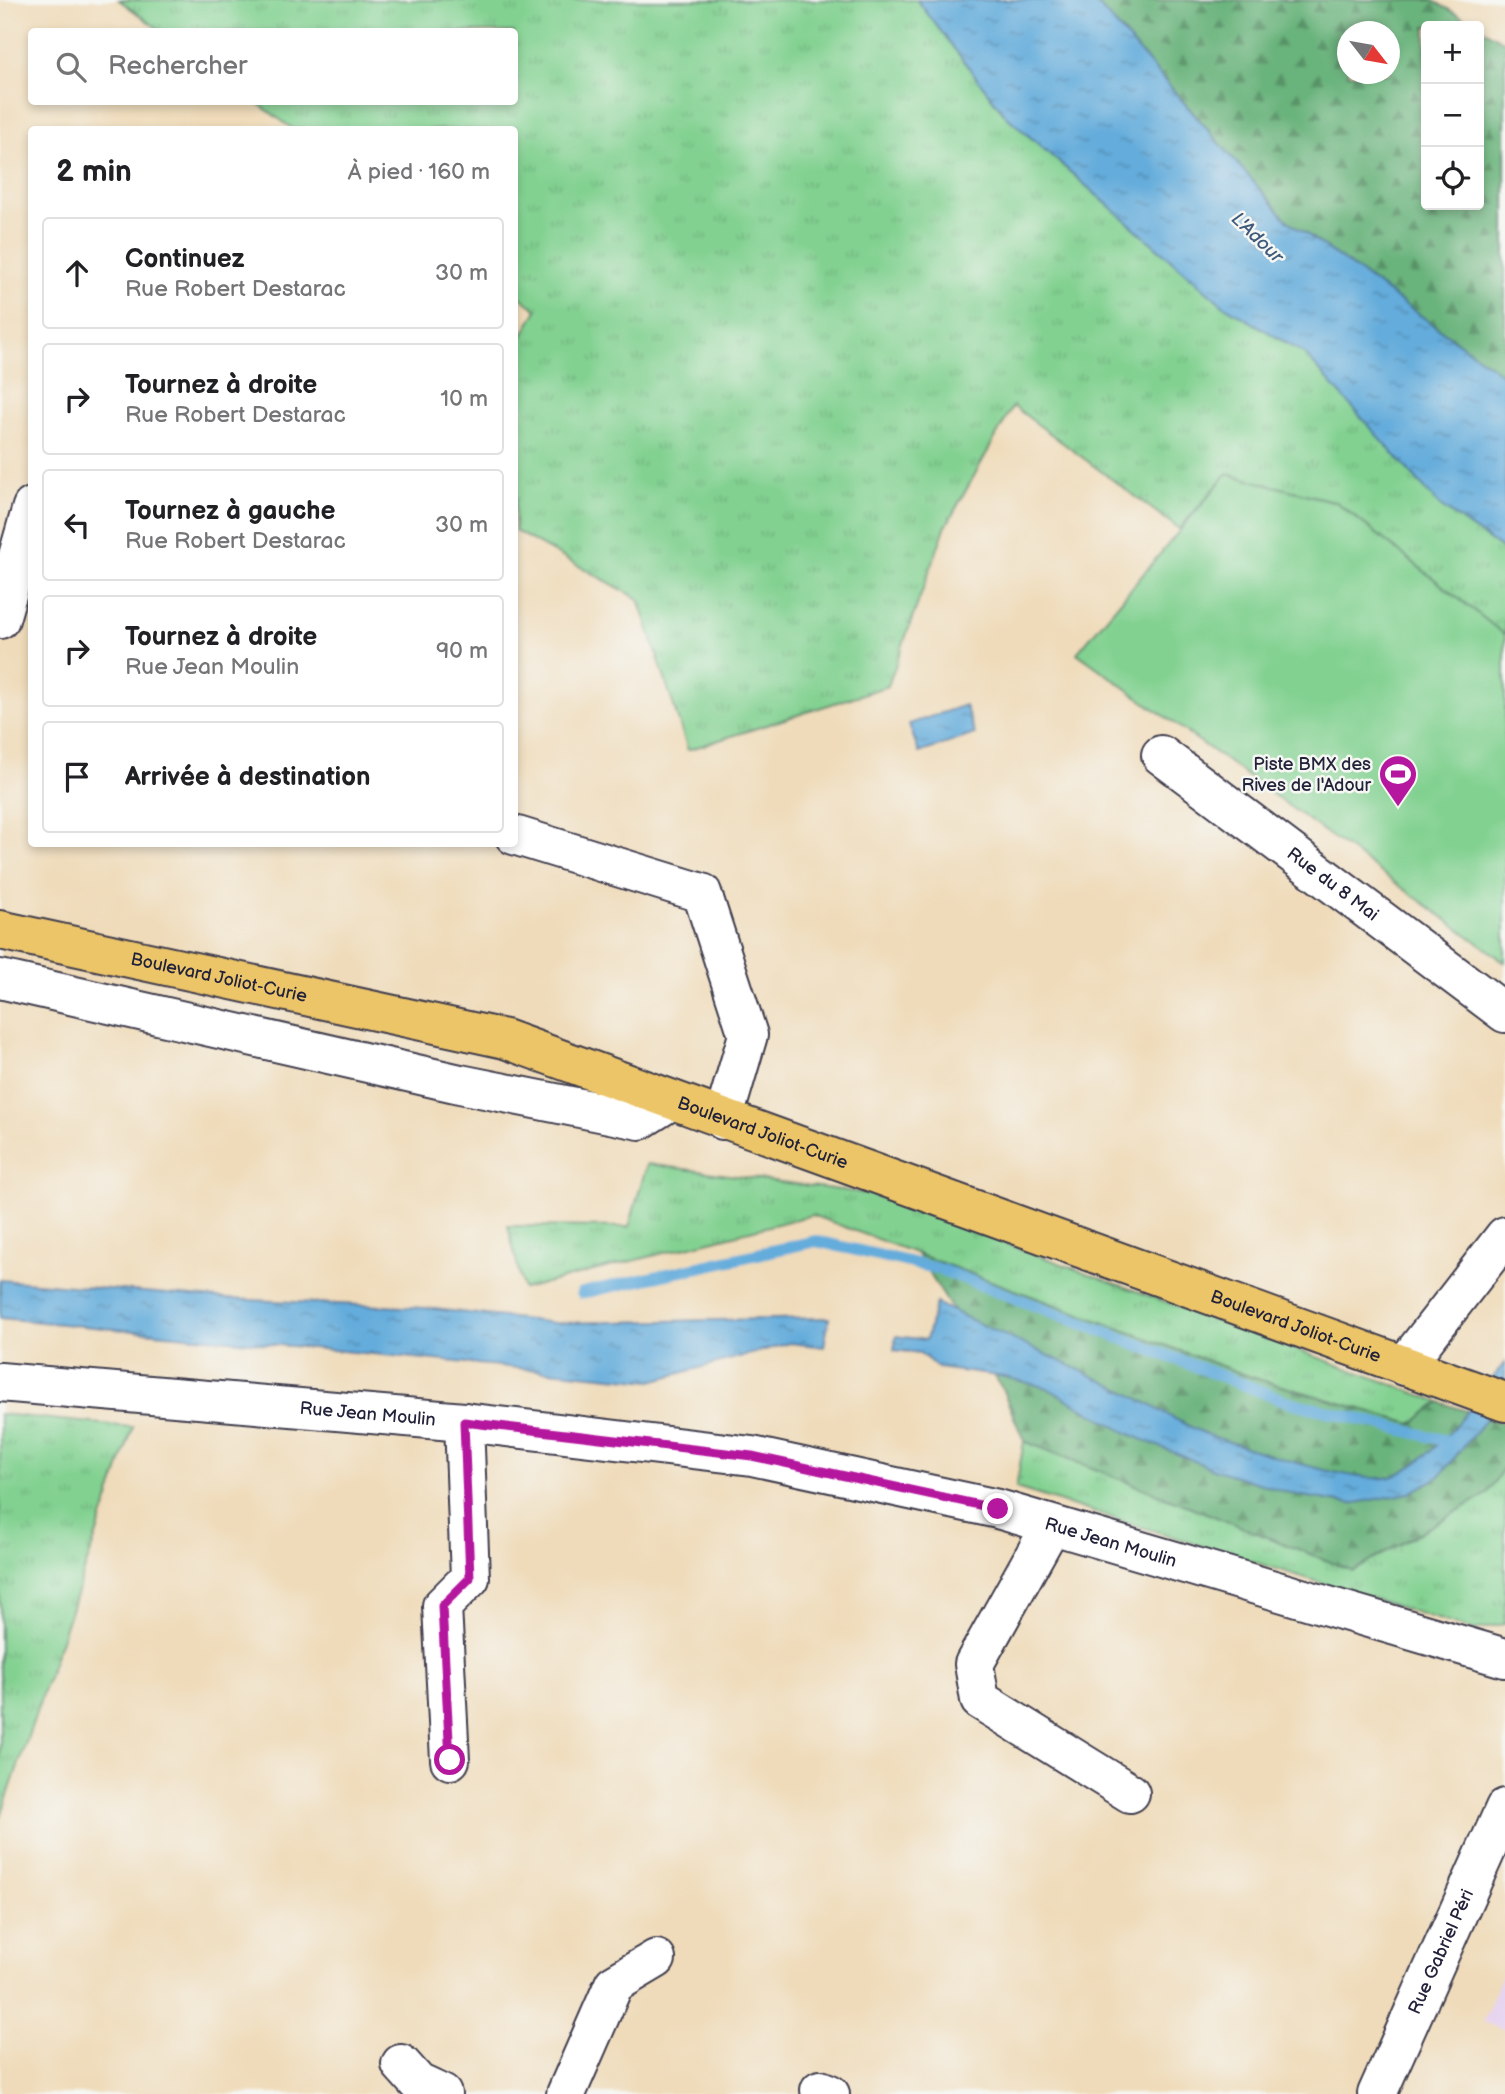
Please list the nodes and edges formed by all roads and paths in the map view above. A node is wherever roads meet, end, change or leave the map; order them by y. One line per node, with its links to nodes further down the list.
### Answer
1 (28, 521): 2 (street)
2 (0, 619)
3 (1161, 755): 7 (street, Rue du 8 Mai)
4 (518, 836): 9 (street)
5 (0, 930): 8 (main road, Boulevard Joliot-Curie)
6 (0, 979): 8 (street)
7 (1505, 1013)
8 (672, 1100): 9 (main road, Boulevard Joliot-Curie)
9 (723, 1120): 11 (main road, Boulevard Joliot-Curie)
10 (1505, 1236): 11 (street)
11 (1404, 1366): 13 (main road, Boulevard Joliot-Curie)
12 (0, 1382): 14 (street, Rue Jean Moulin)
13 (1505, 1402)
14 (464, 1422): 15 (street, Rue Jean Moulin); 17 (street)
15 (1051, 1526): 16 (street, Rue Jean Moulin); 18 (street)
16 (1505, 1658)
17 (450, 1760)
18 (1130, 1793)
19 (1505, 1808): 24 (street, Rue Gabriel Péri)
20 (656, 1959): 23 (street)
21 (401, 2064): 22 (street)
22 (442, 2094)
23 (566, 2094)
24 (1377, 2094)

